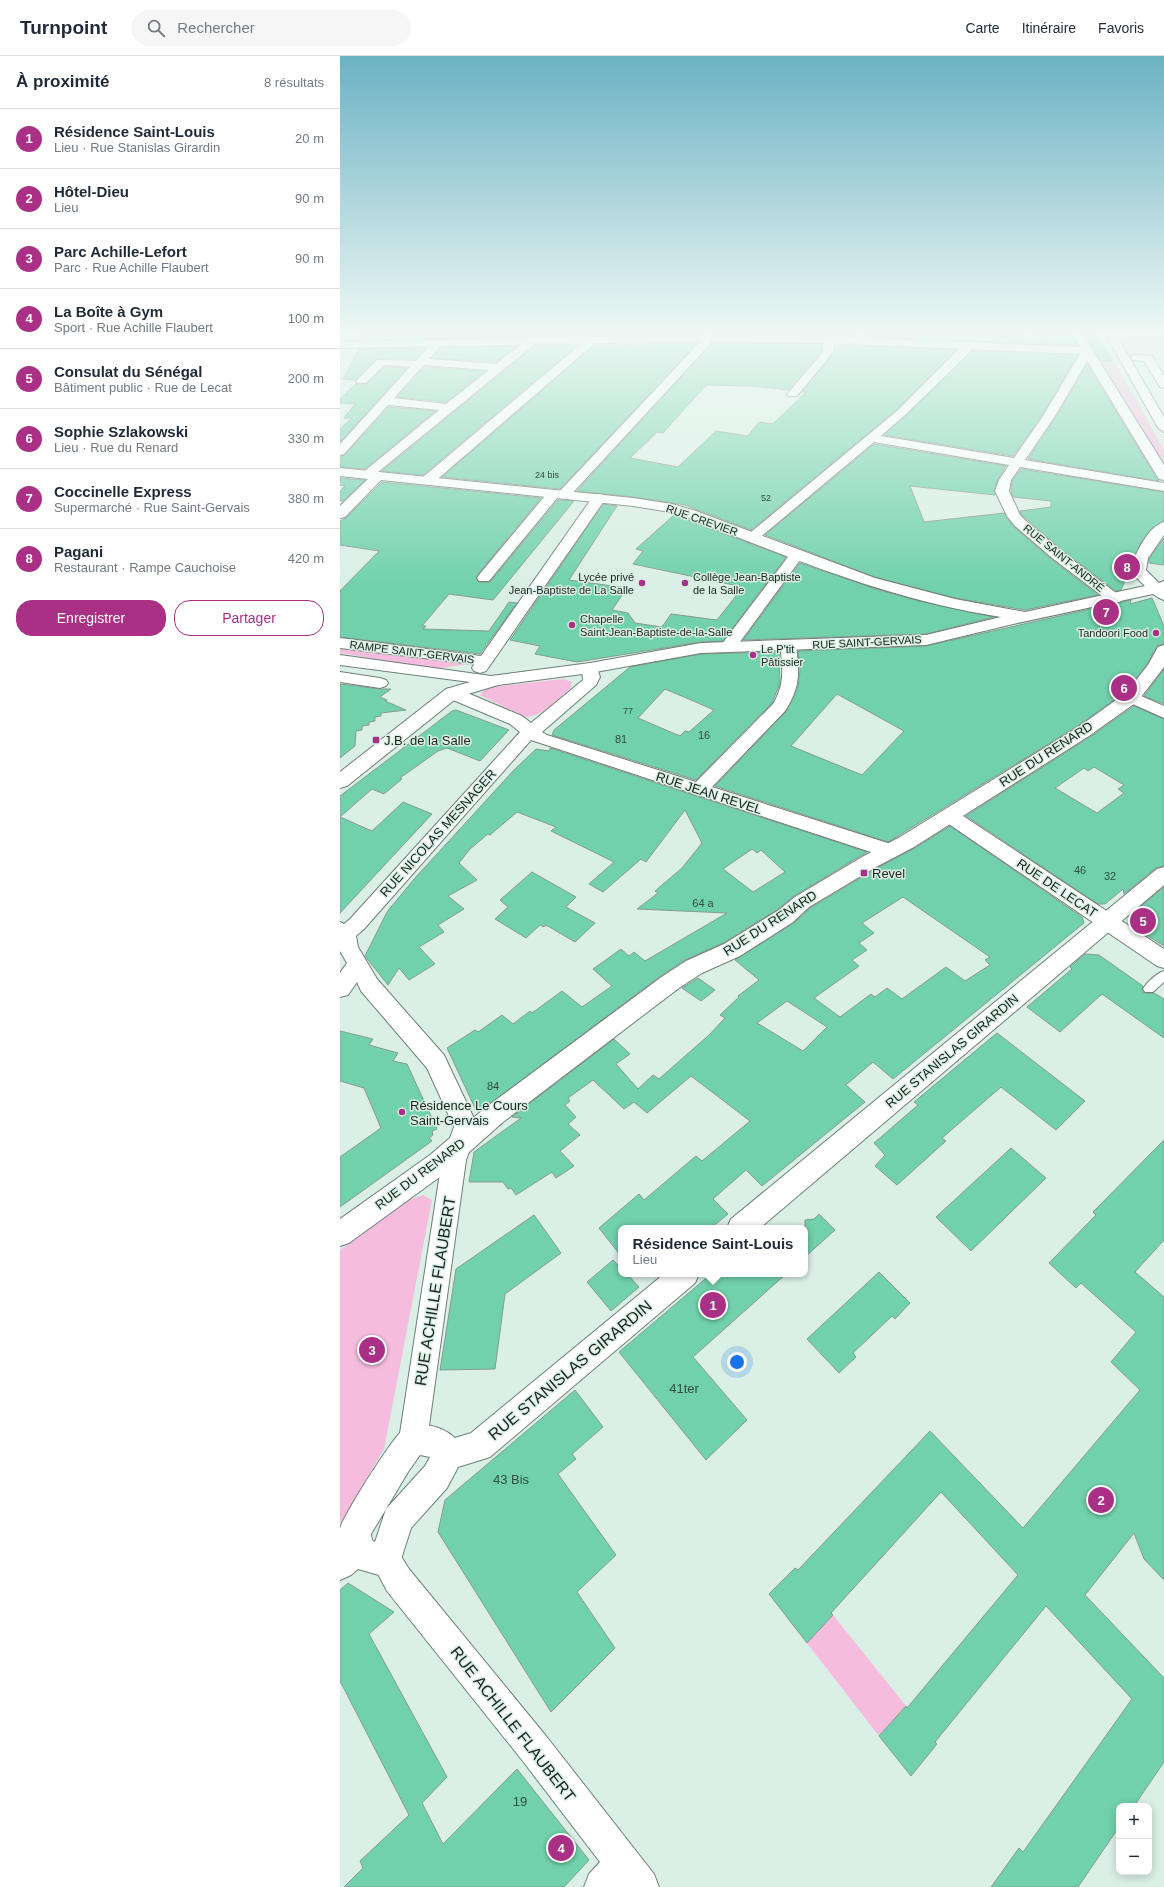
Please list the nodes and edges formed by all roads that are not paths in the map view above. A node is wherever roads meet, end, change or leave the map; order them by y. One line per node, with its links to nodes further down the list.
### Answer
1 (372, 416): 11 (street)
2 (439, 416): 14 (street)
3 (503, 416): 16 (street)
4 (634, 416): 18 (street)
5 (897, 416): 10 (street)
6 (1049, 416): 12 (street, RUE SAINT-ANDRÉ)
7 (1127, 416): 15 (street)
8 (1157, 416): 9 (street)
9 (1164, 428)
10 (872, 438): 12 (street); 22 (street)
11 (340, 451)
12 (1016, 462): 17 (street); 26 (street, RUE SAINT-ANDRÉ)
13 (340, 472): 14 (street, RUE CREVIER)
14 (373, 475): 16 (street, RUE CREVIER); 20 (street)
15 (1164, 476)
16 (427, 481): 18 (street, RUE CREVIER)
17 (1164, 487)
18 (559, 494): 19 (street, RUE CREVIER); 24 (street)
19 (600, 498): 22 (street, RUE CREVIER); 33 (street)
20 (340, 514)
21 (1164, 526): 25 (street)
22 (752, 537): 23 (street, RUE CREVIER)
23 (796, 556): 27 (street, RUE CREVIER); 30 (street)
24 (484, 578)
25 (1161, 590): 26 (street, RUE SAINT-GERVAIS)
26 (1115, 599): 27 (street, RUE SAINT-GERVAIS)
27 (1028, 616): 29 (street, RUE SAINT-GERVAIS)
28 (340, 643): 33 (street, RAMPE SAINT-GERVAIS)
29 (788, 645): 30 (street, RUE SAINT-GERVAIS); 44 (street)
30 (728, 647): 34 (street, RUE SAINT-GERVAIS)
31 (1164, 650): 40 (street, RUE DU RENARD)
32 (340, 660): 35 (street)
33 (483, 665): 35 (street)
34 (590, 668): 37 (street, RUE SAINT-GERVAIS); 42 (street, RUE NICOLAS MESNAGER)
35 (429, 673): 37 (street); 39 (street)
36 (340, 677): 38 (street)
37 (496, 680): 39 (street)
38 (380, 683)
39 (452, 693): 42 (street, RUE JEAN REVEL); 43 (street)
40 (1132, 697): 41 (street); 45 (street, RUE DU RENARD)
41 (1164, 713)
42 (531, 732): 44 (street, RUE JEAN REVEL); 49 (street, RUE NICOLAS MESNAGER)
43 (340, 782)
44 (699, 790): 46 (street, RUE JEAN REVEL)
45 (950, 816): 46 (street, RUE DU RENARD); 48 (street, RUE DE LECAT)
46 (890, 851): 55 (street, RUE DU RENARD)
47 (1164, 874): 48 (street, RUE STANISLAS GIRARDIN)
48 (1107, 921): 50 (street, RUE DE LECAT); 56 (street, RUE STANISLAS GIRARDIN)
49 (343, 932): 51 (street, RUE ACHILLE FLAUBERT)
50 (1164, 960)
51 (357, 965): 53 (street); 55 (street, RUE ACHILLE FLAUBERT)
52 (1164, 975): 54 (lane)
53 (340, 989)
54 (1149, 989)
55 (461, 1144): 57 (street, RUE DU RENARD); 59 (street, RUE ACHILLE FLAUBERT)
56 (744, 1225)
57 (340, 1234)
58 (681, 1277): 60 (street, RUE STANISLAS GIRARDIN)
59 (413, 1440): 60 (street); 61 (street)
60 (448, 1455): 61 (street)
61 (361, 1558): 62 (street, RUE ACHILLE FLAUBERT)
62 (622, 1879)

